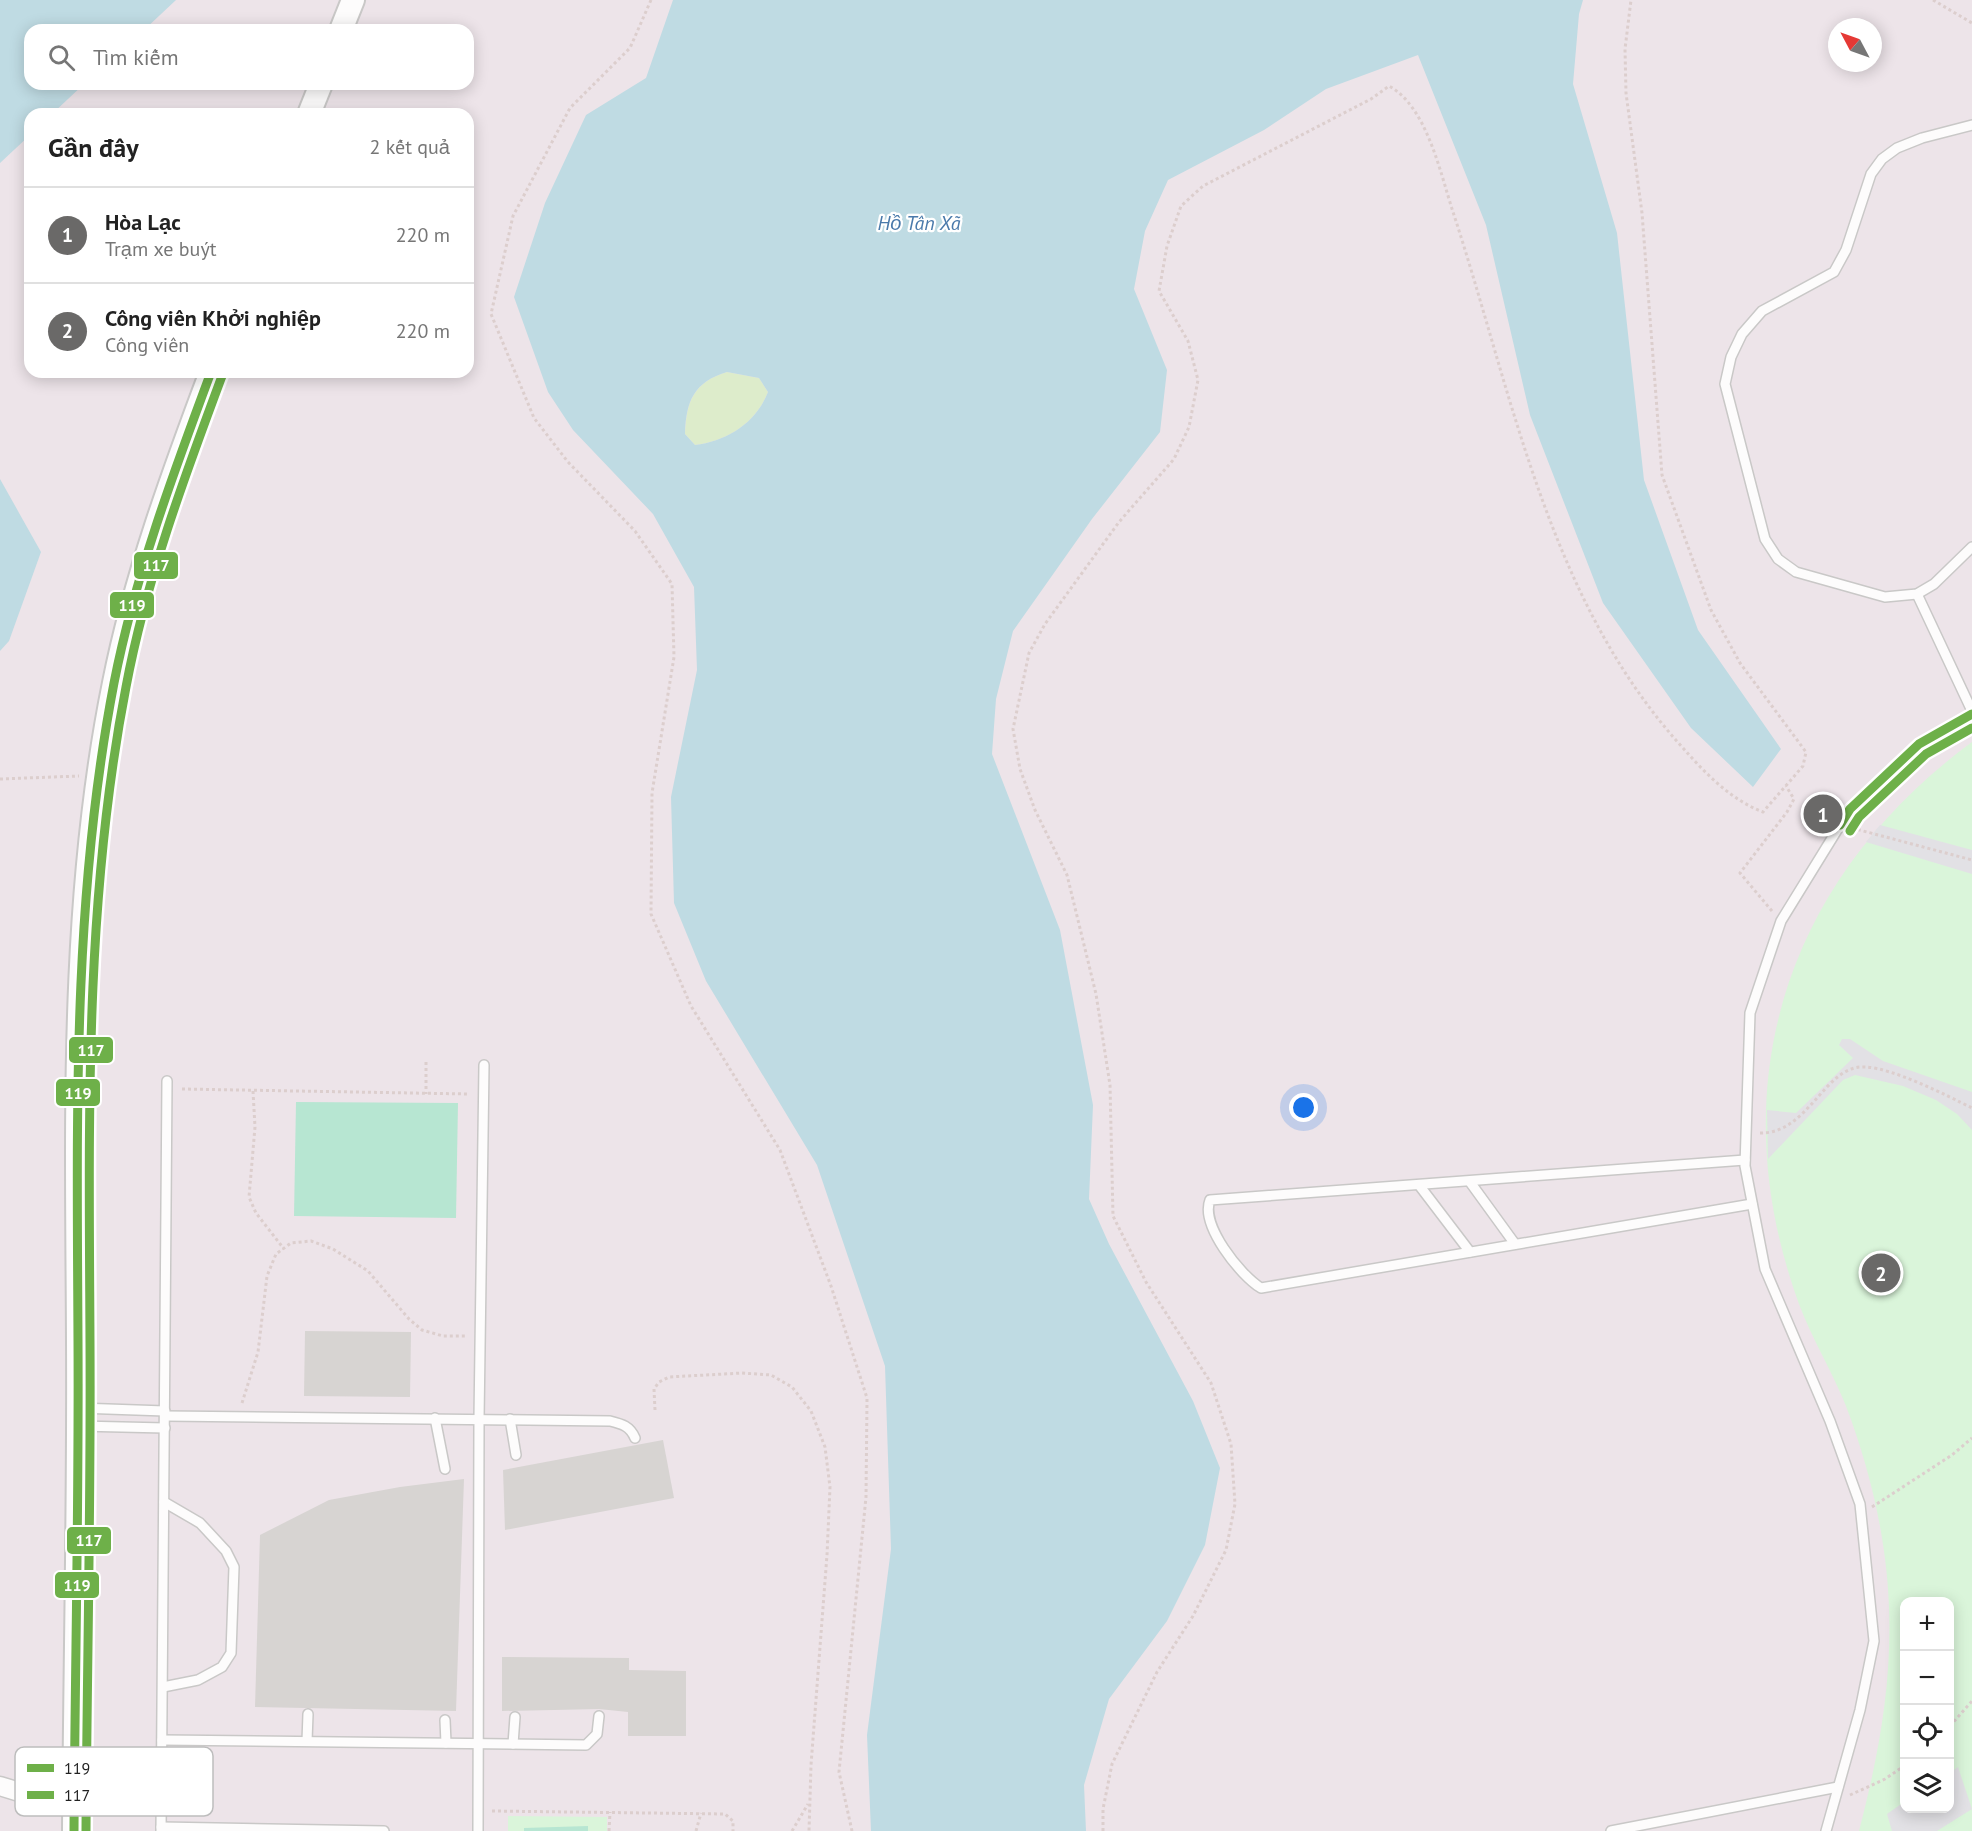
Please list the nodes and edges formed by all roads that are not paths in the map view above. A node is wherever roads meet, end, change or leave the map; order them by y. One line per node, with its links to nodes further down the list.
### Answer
1 (353, 0): 2 (street)
2 (343, 24)
3 (319, 90): 4 (street)
4 (311, 108)
5 (1972, 125): 8 (lane)
6 (209, 378): 19 (street)
7 (1972, 547): 8 (lane)
8 (1917, 594): 9 (lane)
9 (1972, 713): 12 (lane)
10 (484, 1065): 21 (lane)
11 (167, 1082): 18 (lane)
12 (1745, 1160): 13 (lane); 15 (lane)
13 (1470, 1182): 14 (lane); 16 (lane)
14 (1419, 1185): 17 (lane); 17 (lane)
15 (1752, 1204): 16 (lane); 41 (lane)
16 (1515, 1244): 17 (lane)
17 (1470, 1252)
18 (165, 1414): 19 (lane); 20 (lane); 23 (lane)
19 (79, 1417): 23 (lane); 38 (street)
20 (435, 1418): 21 (lane); 26 (lane)
21 (479, 1419): 22 (lane); 36 (lane)
22 (510, 1419): 24 (lane); 25 (lane)
23 (165, 1428): 27 (lane)
24 (635, 1438)
25 (516, 1455)
26 (445, 1469)
27 (164, 1502): 28 (lane); 28 (lane)
28 (163, 1688): 33 (lane)
29 (308, 1714): 34 (lane)
30 (598, 1716): 37 (lane)
31 (515, 1717): 37 (lane)
32 (445, 1720): 35 (lane)
33 (162, 1740): 34 (lane); 39 (lane)
34 (307, 1742): 35 (lane)
35 (446, 1743): 36 (lane)
36 (480, 1744): 37 (lane); 45 (lane)
37 (513, 1744)
38 (75, 1747)
39 (162, 1747)
40 (0, 1786): 42 (street)
41 (1838, 1787): 46 (lane); 47 (lane)
42 (15, 1793)
43 (161, 1829): 44 (lane)
44 (384, 1831)
45 (478, 1831)
46 (1611, 1831)
47 (1826, 1831)

